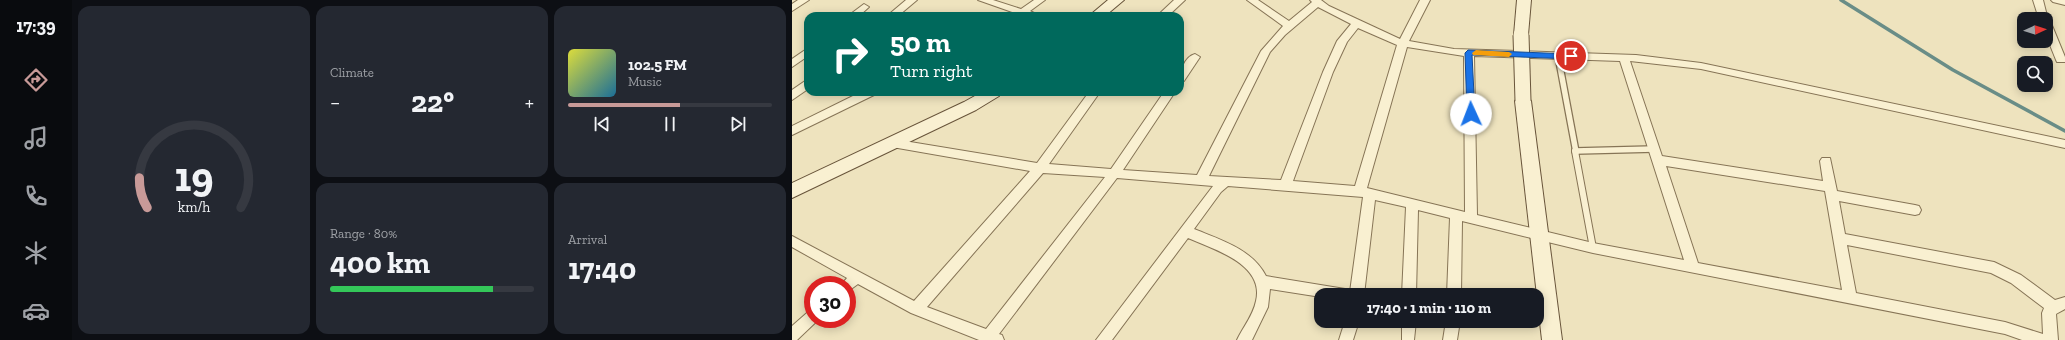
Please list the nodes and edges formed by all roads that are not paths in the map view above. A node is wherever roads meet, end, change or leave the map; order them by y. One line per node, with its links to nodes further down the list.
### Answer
1 (804, 0): 15 (street)
2 (912, 0): 17 (street)
3 (983, 0): 18 (street)
4 (1040, 0): 19 (street)
5 (1117, 0): 20 (street)
6 (1180, 0): 21 (street)
7 (1252, 0): 24 (street)
8 (1425, 0): 26 (street)
9 (1524, 0): 60 (street, bridge)
10 (2038, 0): 22 (street)
11 (2056, 0): 13 (street)
12 (1316, 1): 23 (street); 24 (street)
13 (2065, 2)
14 (864, 7): 16 (street)
15 (792, 8)
16 (858, 12)
17 (897, 12)
18 (1016, 12)
19 (1024, 12)
20 (1101, 12)
21 (1166, 12)
22 (2042, 12)
23 (1357, 23): 26 (street); 51 (street)
24 (1290, 26): 49 (street)
25 (2053, 40): 32 (street)
26 (1403, 43): 27 (street); 54 (street)
27 (1468, 53): 29 (street); 58 (street)
28 (804, 54): 33 (street)
29 (1558, 56): 31 (street); 44 (lane)
30 (1195, 57): 34 (street)
31 (1624, 58): 43 (street); 45 (street)
32 (2061, 60)
33 (792, 64)
34 (1184, 72)
35 (804, 86): 36 (street)
36 (792, 96)
37 (862, 96): 41 (street)
38 (987, 96): 42 (street)
39 (1092, 96): 47 (street)
40 (1167, 96): 48 (street)
41 (792, 131)
42 (892, 143): 47 (street); 52 (street)
43 (2065, 144)
44 (1575, 151): 45 (lane); 63 (lane)
45 (1655, 155): 53 (street); 64 (street)
46 (1826, 161): 53 (street)
47 (1040, 168): 48 (street); 74 (street)
48 (1114, 174): 49 (street); 81 (street)
49 (1201, 180): 50 (street)
50 (1224, 182): 51 (street); 59 (street)
51 (1285, 185): 54 (street)
52 (792, 191)
53 (1832, 191): 56 (street); 61 (street)
54 (1365, 192): 55 (street); 68 (street)
55 (1412, 203): 57 (street); 69 (street)
56 (1915, 210)
57 (1456, 214): 58 (street); 70 (street)
58 (1471, 218): 60 (street)
59 (1185, 231): 66 (street); 82 (street)
60 (1540, 235): 63 (street); 86 (street)
61 (1840, 238): 72 (street); 73 (street)
62 (792, 241): 65 (street)
63 (1593, 248): 64 (street)
64 (1693, 267): 72 (street)
65 (844, 276)
66 (1264, 282): 71 (street); 83 (street)
67 (856, 283): 74 (street)
68 (1358, 288)
69 (1409, 288)
70 (1454, 288)
71 (1314, 290)
72 (1850, 298): 87 (street)
73 (2059, 305): 88 (street)
74 (916, 309): 81 (street)
75 (804, 324): 79 (street)
76 (1350, 328): 84 (street)
77 (1409, 328): 80 (street)
78 (1452, 328): 85 (street)
79 (792, 335)
80 (1408, 337)
81 (990, 339)
82 (1103, 340)
83 (1244, 340)
84 (1346, 340)
85 (1450, 340)
86 (1552, 340)
87 (2042, 340)
88 (2051, 340)

